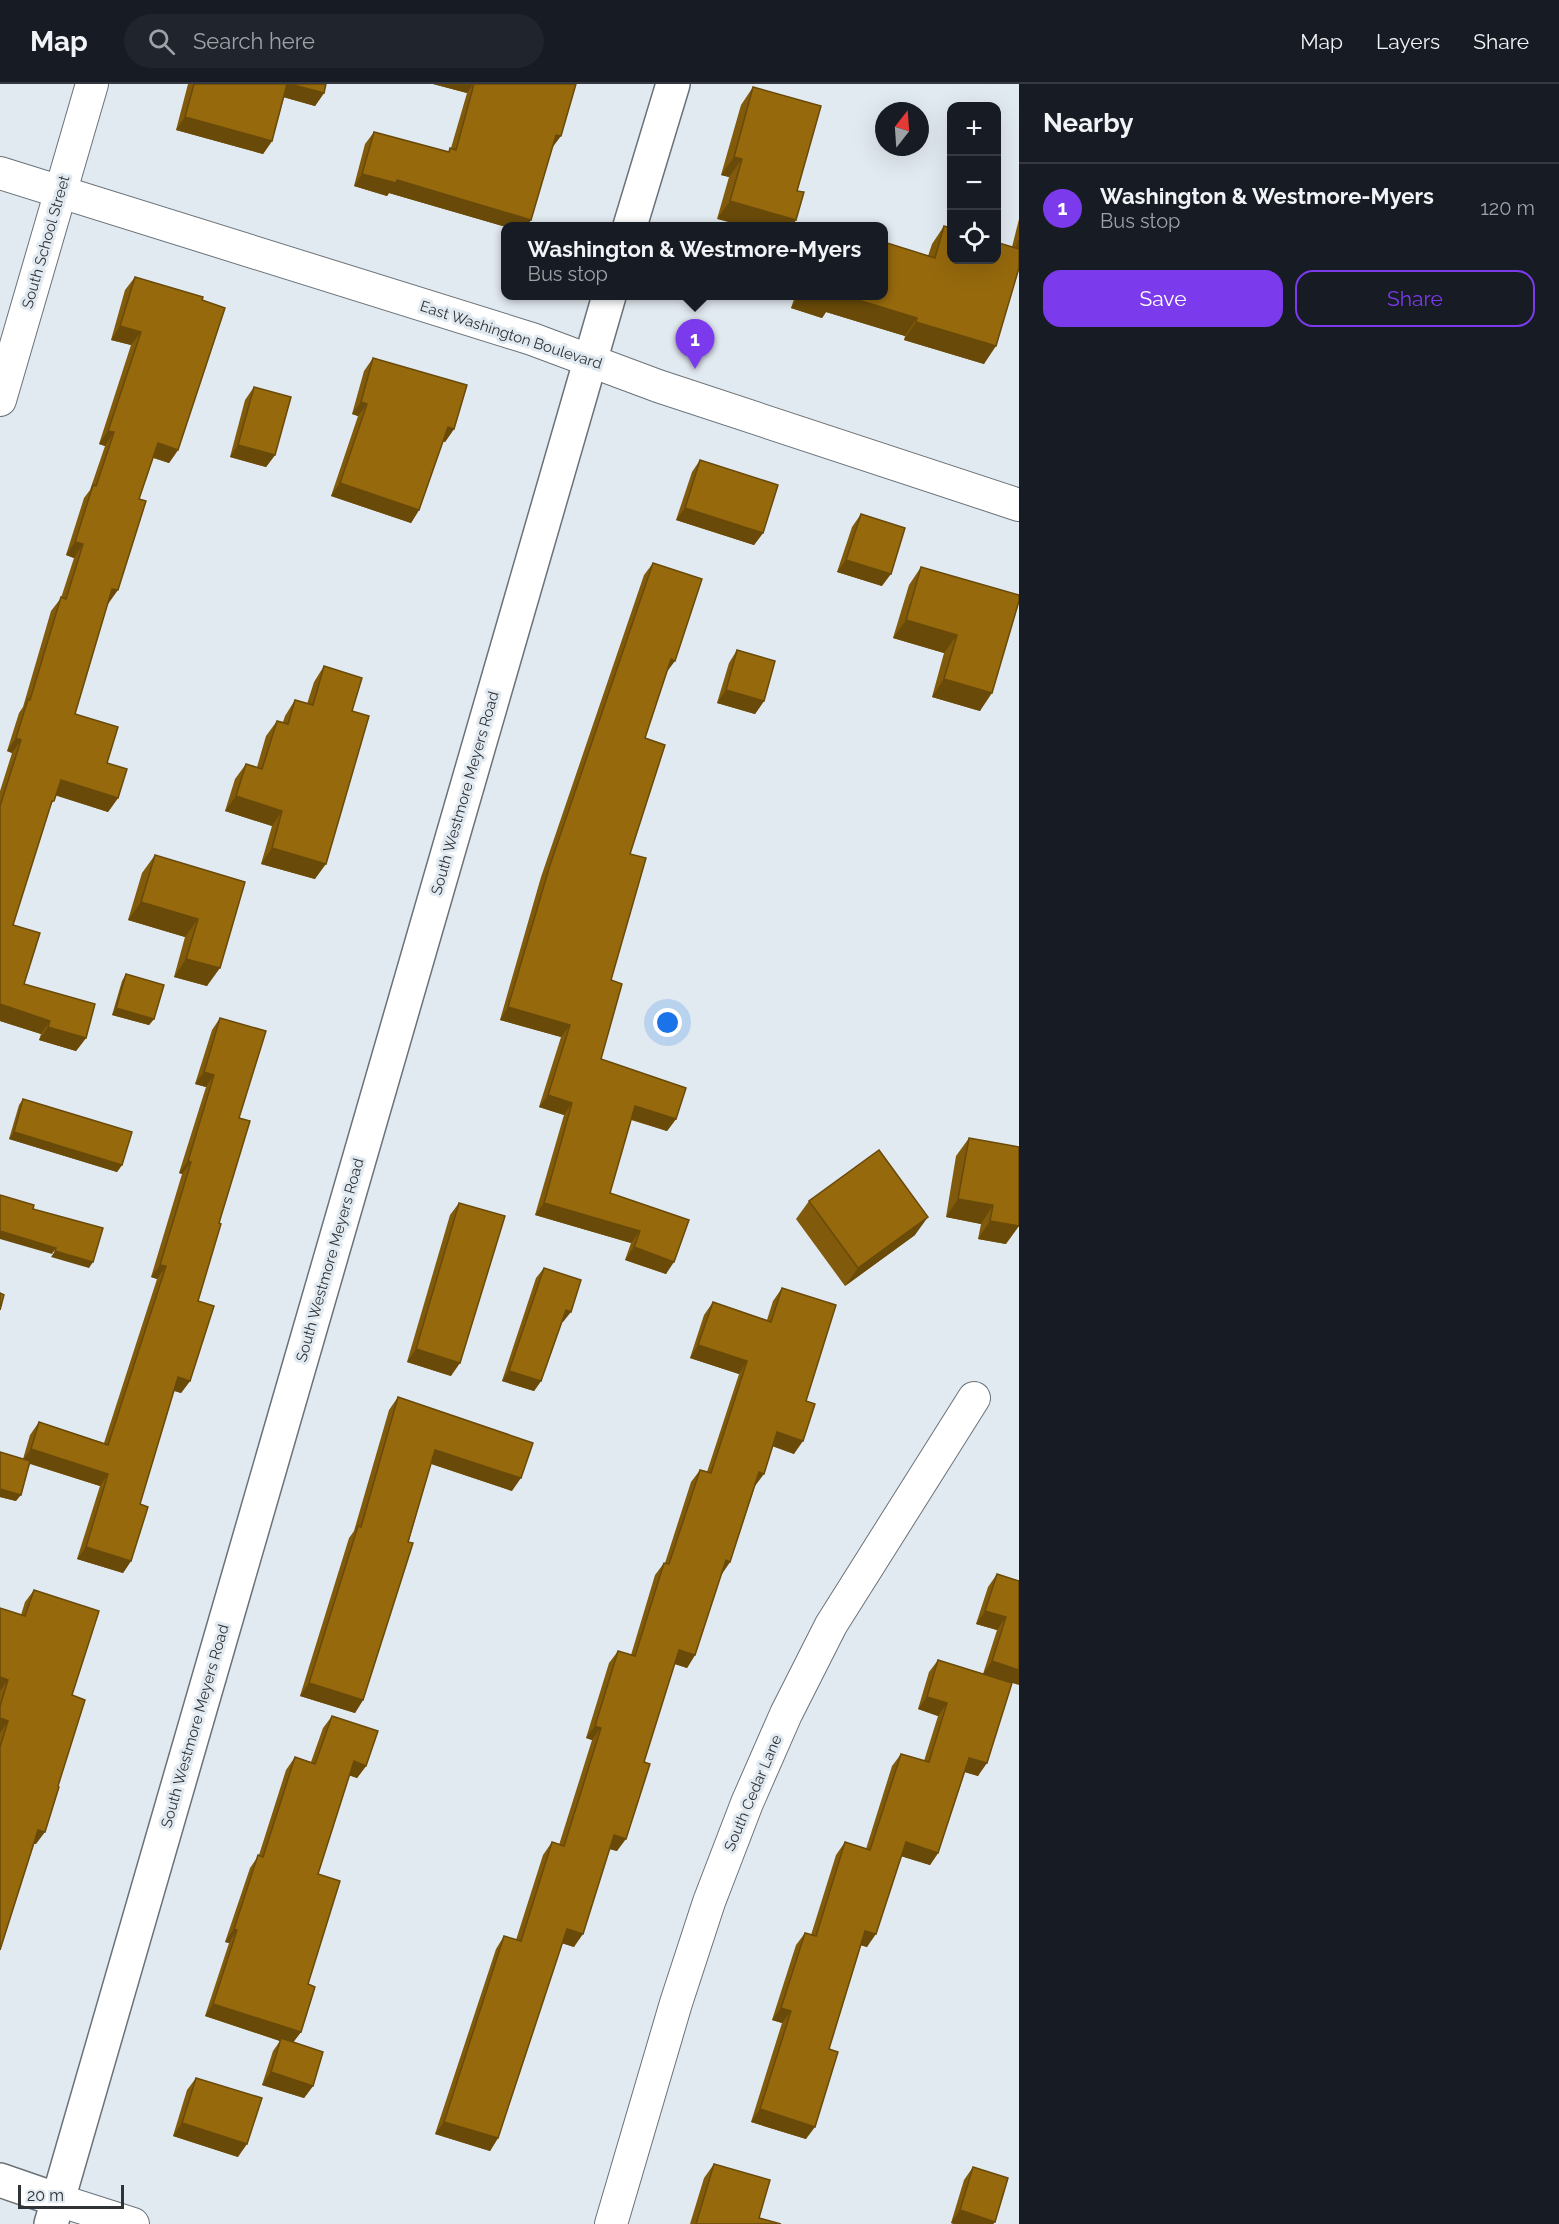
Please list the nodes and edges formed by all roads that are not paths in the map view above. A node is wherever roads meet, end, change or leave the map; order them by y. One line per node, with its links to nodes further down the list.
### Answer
1 (92, 84): 4 (street, South School Street)
2 (673, 84): 5 (street)
3 (0, 173): 4 (street, East Washington Boulevard)
4 (60, 193): 7 (street, East Washington Boulevard); 8 (street, South School Street)
5 (631, 222)
6 (608, 300): 7 (street, South Westmore Meyers Road)
7 (590, 360): 9 (street, East Washington Boulevard); 12 (street, South Westmore Meyers Road)
8 (0, 400)
9 (1019, 505)
10 (974, 1398): 14 (street, South Cedar Lane)
11 (0, 2180): 12 (street)
12 (55, 2212): 13 (street)
13 (133, 2224)
14 (611, 2224)

